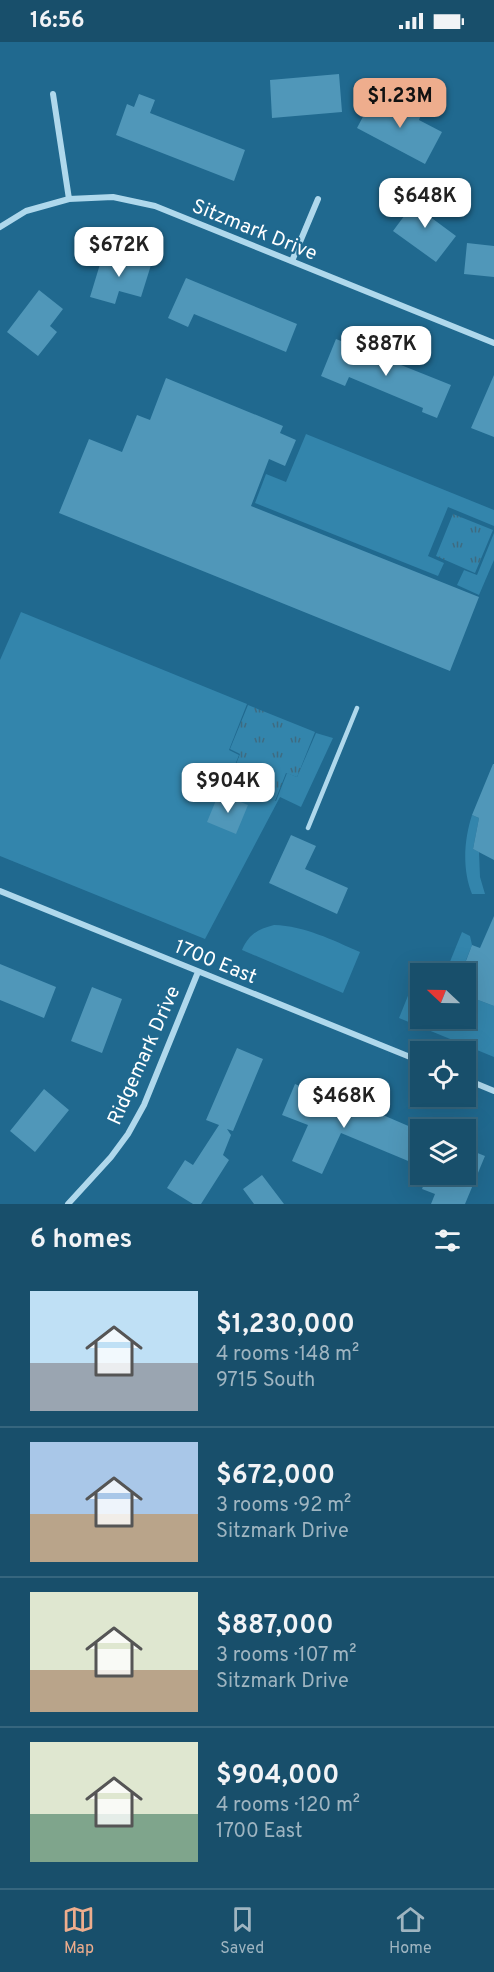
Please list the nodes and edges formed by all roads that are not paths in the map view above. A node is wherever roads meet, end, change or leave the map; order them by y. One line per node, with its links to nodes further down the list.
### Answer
1 (53, 94): 2 (street)
2 (69, 199): 4 (street, Sitzmark Drive); 5 (street, Sitzmark Drive)
3 (318, 199): 5 (street)
4 (0, 227)
5 (292, 261): 6 (street, Sitzmark Drive)
6 (494, 342)
7 (357, 708): 8 (lane)
8 (308, 828)
9 (0, 891): 10 (street, 1700 East)
10 (198, 972): 11 (street, 1700 East); 14 (street, Ridgemark Drive)
11 (410, 1057)
12 (476, 1084): 13 (street)
13 (494, 1091)
14 (68, 1204)

